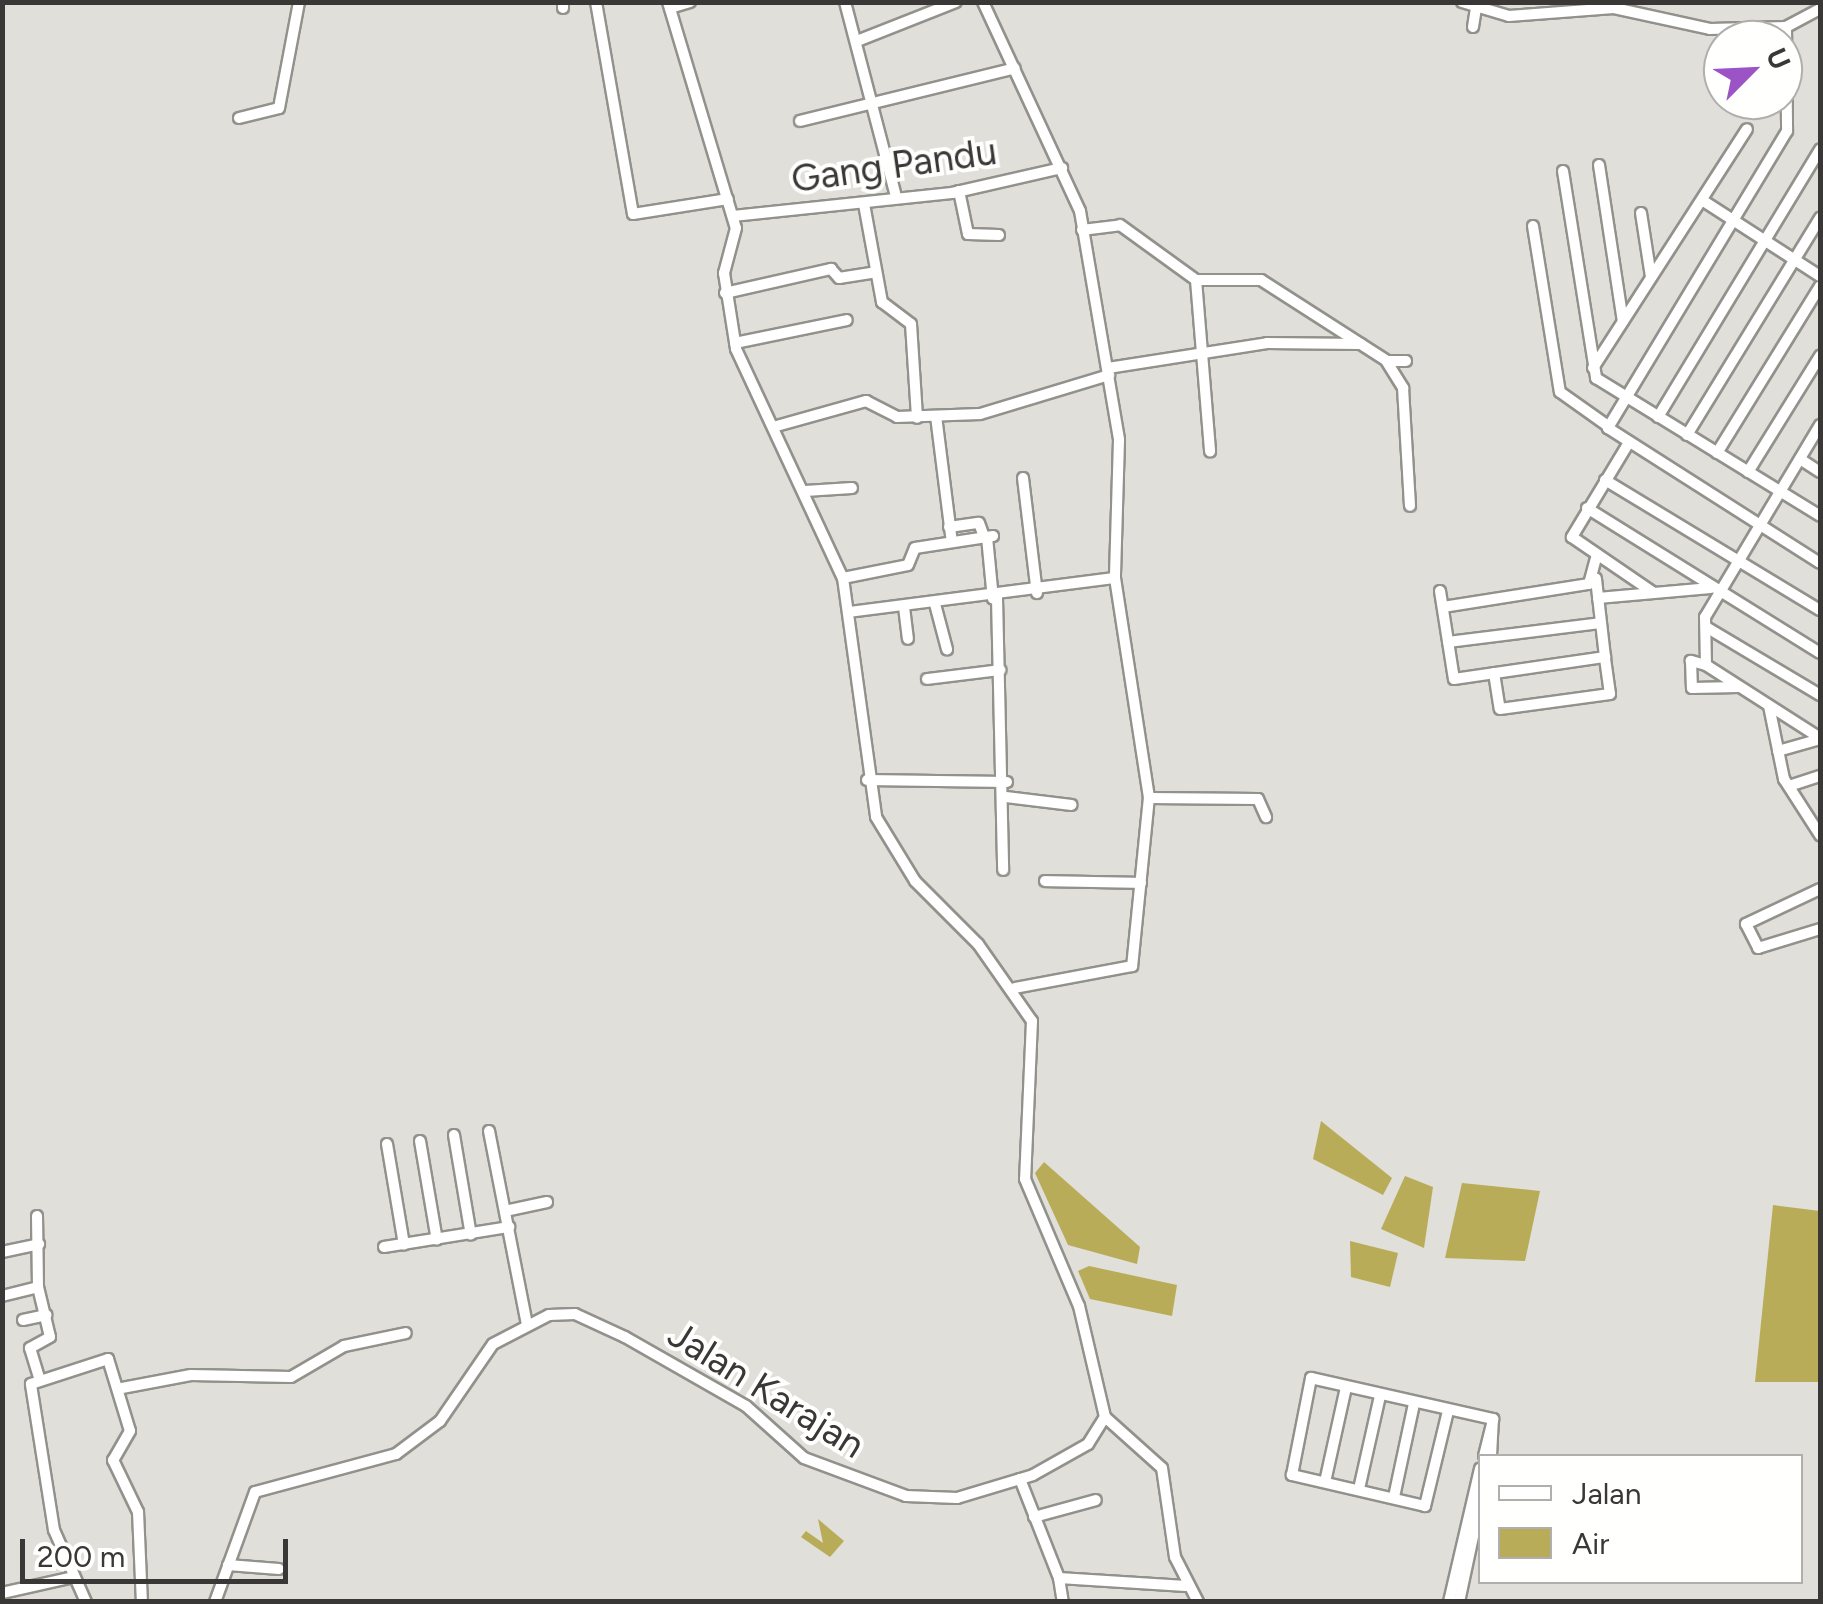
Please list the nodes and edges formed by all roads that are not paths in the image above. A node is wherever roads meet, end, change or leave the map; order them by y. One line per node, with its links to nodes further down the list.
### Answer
1 (299, 2): 15 (street)
2 (596, 2): 25 (street)
3 (690, 2): 8 (street)
4 (845, 2): 12 (street)
5 (956, 2): 12 (street)
6 (984, 2): 13 (street)
7 (1462, 2): 9 (street)
8 (669, 5): 25 (street)
9 (1477, 6): 10 (street); 11 (street)
10 (1473, 27)
11 (1703, 29)
12 (857, 41): 14 (street)
13 (1014, 68): 14 (street); 21 (street)
14 (878, 100): 17 (street); 24 (street)
15 (239, 118)
16 (1787, 120): 31 (street)
17 (800, 121)
18 (1747, 128): 39 (street)
19 (1820, 149): 35 (street)
20 (1598, 165): 44 (street)
21 (1062, 168): 23 (street, Gang Pandu); 33 (street)
22 (1563, 171): 51 (street)
23 (959, 191): 24 (street, Gang Pandu); 34 (street)
24 (896, 196): 27 (street, Gang Pandu)
25 (728, 200): 29 (street)
26 (1706, 202): 31 (street)
27 (864, 204): 29 (street, Gang Pandu); 37 (street)
28 (1642, 214): 39 (street)
29 (733, 216): 42 (street)
30 (1820, 218): 36 (street)
31 (1732, 221): 35 (street); 53 (street)
32 (1533, 226): 57 (street)
33 (1082, 230): 40 (street); 52 (street)
34 (999, 235)
35 (1764, 240): 36 (street); 56 (street)
36 (1796, 260): 38 (street); 60 (street)
37 (876, 272): 42 (street); 55 (street)
38 (1820, 276)
39 (1652, 277): 44 (street)
40 (1196, 280): 46 (street); 47 (street)
41 (1820, 286): 63 (street)
42 (724, 293): 45 (street)
43 (847, 320): 45 (street)
44 (1623, 321): 51 (street)
45 (735, 343): 58 (street)
46 (1361, 344): 47 (street); 50 (street)
47 (1203, 351): 52 (street); 62 (street)
48 (1820, 356): 65 (street)
49 (1406, 361): 50 (street)
50 (1387, 362): 72 (street)
51 (1592, 368): 53 (street)
52 (1108, 371): 54 (street); 83 (street)
53 (1626, 396): 56 (street); 57 (street)
54 (936, 416): 55 (street); 76 (street)
55 (917, 418): 58 (street)
56 (1658, 418): 60 (street)
57 (1608, 426): 61 (street)
58 (772, 427): 70 (street)
59 (1820, 428): 64 (street)
60 (1688, 435): 63 (street)
61 (1628, 444): 68 (street); 75 (street)
62 (1210, 451)
63 (1717, 453): 65 (street)
64 (1800, 459): 66 (street); 71 (street)
65 (1748, 472): 71 (street)
66 (1820, 472)
67 (1023, 478): 87 (street)
68 (1605, 480): 73 (street); 80 (street)
69 (852, 488): 70 (street)
70 (806, 492): 82 (street)
71 (1781, 492): 74 (street); 75 (street)
72 (1410, 506)
73 (1587, 508): 79 (street); 85 (street)
74 (1820, 516)
75 (1761, 526): 80 (street); 81 (street)
76 (949, 527): 77 (street); 78 (street)
77 (988, 537): 78 (street); 89 (street)
78 (952, 542): 82 (street)
79 (1596, 557): 84 (street); 88 (street)
80 (1740, 558): 85 (street); 94 (street)
81 (1820, 563)
82 (843, 578): 95 (street)
83 (1115, 578): 87 (street); 117 (street)
84 (1596, 579): 90 (street); 93 (street)
85 (1715, 589): 88 (street); 97 (street); 101 (street)
86 (1440, 591): 93 (street)
87 (1037, 593): 89 (street)
88 (1654, 593): 90 (street)
89 (995, 598): 91 (street); 104 (street)
90 (1598, 598): 96 (street)
91 (935, 604): 92 (street); 100 (street)
92 (904, 606): 95 (street); 98 (street)
93 (1443, 607): 99 (street)
94 (1820, 610)
95 (849, 612): 113 (street)
96 (1600, 623): 99 (street); 102 (street)
97 (1706, 626): 103 (street); 108 (street)
98 (908, 639)
99 (1448, 642): 105 (street)
100 (947, 650)
101 (1820, 653)
102 (1606, 657): 105 (street); 105 (street)
103 (1706, 664): 107 (street); 107 (street)
104 (1000, 670): 106 (street); 114 (street)
105 (1494, 674)
106 (926, 680)
107 (1739, 686): 109 (street)
108 (1820, 694)
109 (1769, 706): 110 (street); 111 (street)
110 (1820, 738): 111 (street)
111 (1778, 752): 115 (street)
112 (1820, 776): 115 (street)
113 (867, 780): 114 (street); 127 (street)
114 (1007, 782): 116 (street)
115 (1789, 786): 119 (street)
116 (1006, 797): 118 (street); 122 (street)
117 (1149, 798): 120 (street); 124 (street)
118 (1072, 805)
119 (1815, 815): 121 (street)
120 (1266, 817)
121 (1820, 835)
122 (1003, 870)
123 (1045, 880): 124 (street)
124 (1140, 882): 127 (street)
125 (1820, 890): 126 (street)
126 (1820, 929)
127 (1015, 988): 154 (street)
128 (489, 1130): 133 (street)
129 (454, 1135): 136 (street)
130 (420, 1142): 137 (street)
131 (388, 1144): 139 (street)
132 (547, 1202): 133 (street)
133 (505, 1211): 135 (street)
134 (37, 1216): 138 (street)
135 (509, 1227): 136 (street); 146 (street)
136 (471, 1234): 137 (street)
137 (437, 1240): 139 (street)
138 (39, 1244): 141 (street); 142 (street)
139 (404, 1245): 140 (street)
140 (384, 1248)
141 (2, 1252)
142 (38, 1287): 143 (street); 144 (street)
143 (2, 1296)
144 (46, 1315): 145 (street); 148 (street)
145 (23, 1320)
146 (527, 1324): 158 (street, Jalan Karajan); 166 (street, Jalan Karajan)
147 (406, 1333): 150 (street)
148 (38, 1378): 150 (street); 168 (street)
149 (1346, 1387): 151 (street); 160 (street); 160 (street)
150 (122, 1388): 173 (street)
151 (1380, 1396): 152 (street); 161 (street)
152 (1414, 1404): 153 (street); 162 (street)
153 (1448, 1411): 155 (street); 162 (street)
154 (1105, 1417): 158 (street, Jalan Karajan); 170 (street)
155 (1492, 1419): 156 (street); 157 (street)
156 (1484, 1454)
157 (1491, 1454)
158 (1020, 1479): 165 (street)
159 (1478, 1479): 177 (street)
160 (1325, 1482): 161 (street)
161 (1359, 1489): 162 (street)
162 (1394, 1497)
163 (1096, 1500): 165 (street)
164 (1478, 1513): 178 (street)
165 (1034, 1517): 169 (street)
166 (228, 1565): 167 (street); 174 (street, Jalan Karajan)
167 (279, 1569)
168 (74, 1578): 171 (street); 172 (street)
169 (1059, 1578): 170 (street); 175 (street)
170 (1186, 1586): 176 (street)
171 (2, 1593)
172 (86, 1602)
173 (142, 1602)
174 (215, 1602)
175 (1063, 1602)
176 (1198, 1602)
177 (1449, 1602)
178 (1459, 1602)

